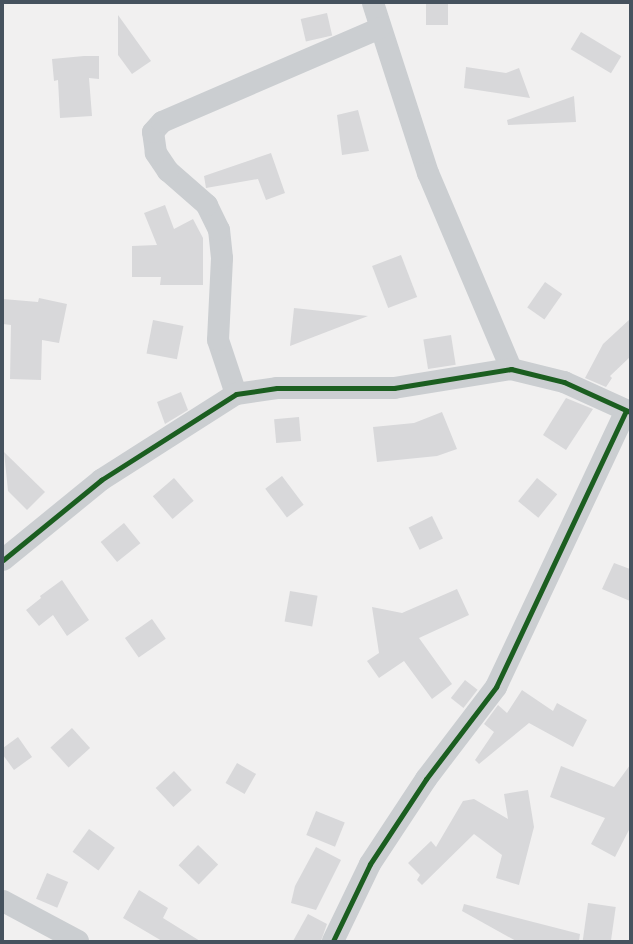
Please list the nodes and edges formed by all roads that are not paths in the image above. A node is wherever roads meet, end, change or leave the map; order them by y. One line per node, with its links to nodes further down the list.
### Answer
1 (377, 11): 2 (street); 3 (street)
2 (511, 368): 3 (street); 4 (street)
3 (236, 394): 5 (street)
4 (628, 412): 8 (street)
5 (3, 560)
6 (3, 902): 7 (street)
7 (78, 941)
8 (333, 941)

